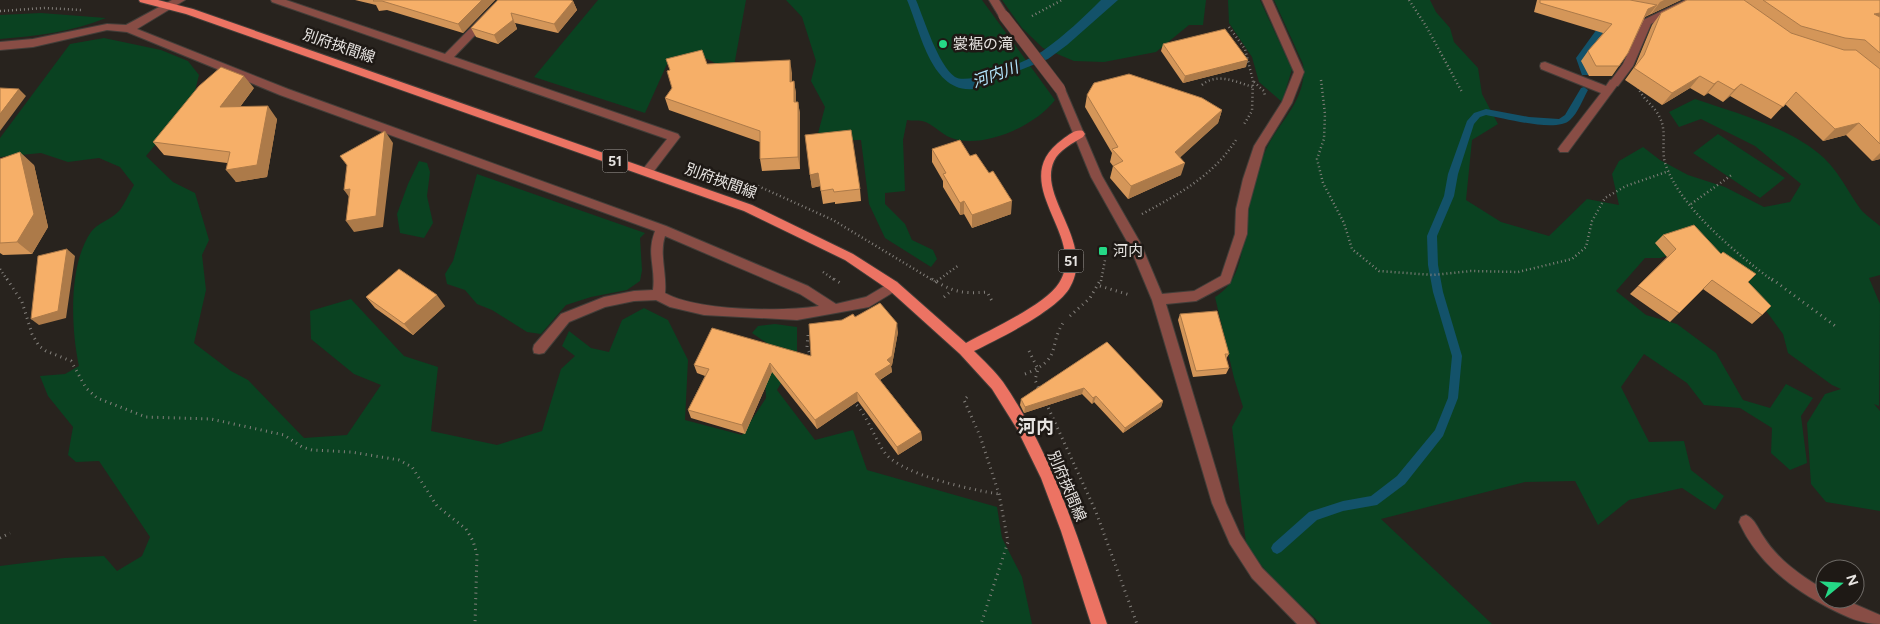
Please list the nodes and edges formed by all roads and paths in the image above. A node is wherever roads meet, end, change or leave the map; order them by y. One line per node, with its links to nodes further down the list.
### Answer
1 (144, 0): 8 (main road, 別府挾間線 / 51)
2 (276, 0): 14 (street)
3 (504, 0): 14 (street)
4 (994, 0): 23 (street, bridge)
5 (1267, 0): 42 (street)
6 (1409, 0): 21 (path)
7 (1693, 0): 16 (street)
8 (175, 3): 12 (street); 26 (main road, 別府挾間線 / 51)
9 (88, 10): 10 (path)
10 (0, 11)
11 (1229, 27): 19 (path)
12 (128, 29): 13 (street); 31 (street)
13 (0, 46)
14 (446, 59): 26 (street)
15 (1545, 66): 20 (street)
16 (1628, 66): 20 (street); 27 (path)
17 (1321, 74): 27 (path)
18 (1202, 85): 19 (path)
19 (1253, 87): 22 (path)
20 (1611, 87): 25 (street)
21 (1462, 92)
22 (1242, 128)
23 (1079, 134): 30 (street); 47 (main road, 51)
24 (1238, 136): 30 (path)
25 (1564, 149)
26 (647, 172): 36 (main road, 別府挾間線 / 51)
27 (1669, 172): 29 (path)
28 (1733, 174): 29 (path)
29 (1690, 204): 45 (path)
30 (1124, 224): 42 (street)
31 (662, 229): 39 (street); 43 (street)
32 (1105, 260): 37 (path)
33 (959, 265): 35 (path)
34 (0, 269): 61 (path)
35 (935, 282)
36 (893, 286): 43 (street); 47 (main road, 別府挾間線 / 51)
37 (1100, 286): 40 (path); 50 (path)
38 (951, 292): 41 (path)
39 (658, 295): 44 (street); 46 (street)
40 (1132, 296)
41 (944, 297)
42 (1158, 300): 65 (street)
43 (834, 309): 44 (street)
44 (814, 312): 49 (path)
45 (1838, 328)
46 (539, 350)
47 (965, 350): 63 (main road, 別府挾間線 / 51)
48 (1029, 351): 50 (path)
49 (815, 363)
50 (1038, 369): 51 (path); 52 (path)
51 (1025, 374)
52 (1041, 393)
53 (849, 396): 56 (path)
54 (967, 397): 56 (path)
55 (1045, 401): 64 (path)
56 (999, 494): 62 (path)
57 (1746, 522): 60 (street)
58 (10, 534): 59 (path)
59 (0, 538)
60 (1880, 623)
61 (476, 624)
62 (981, 624)
63 (1099, 624)
64 (1137, 624)
65 (1308, 624)

